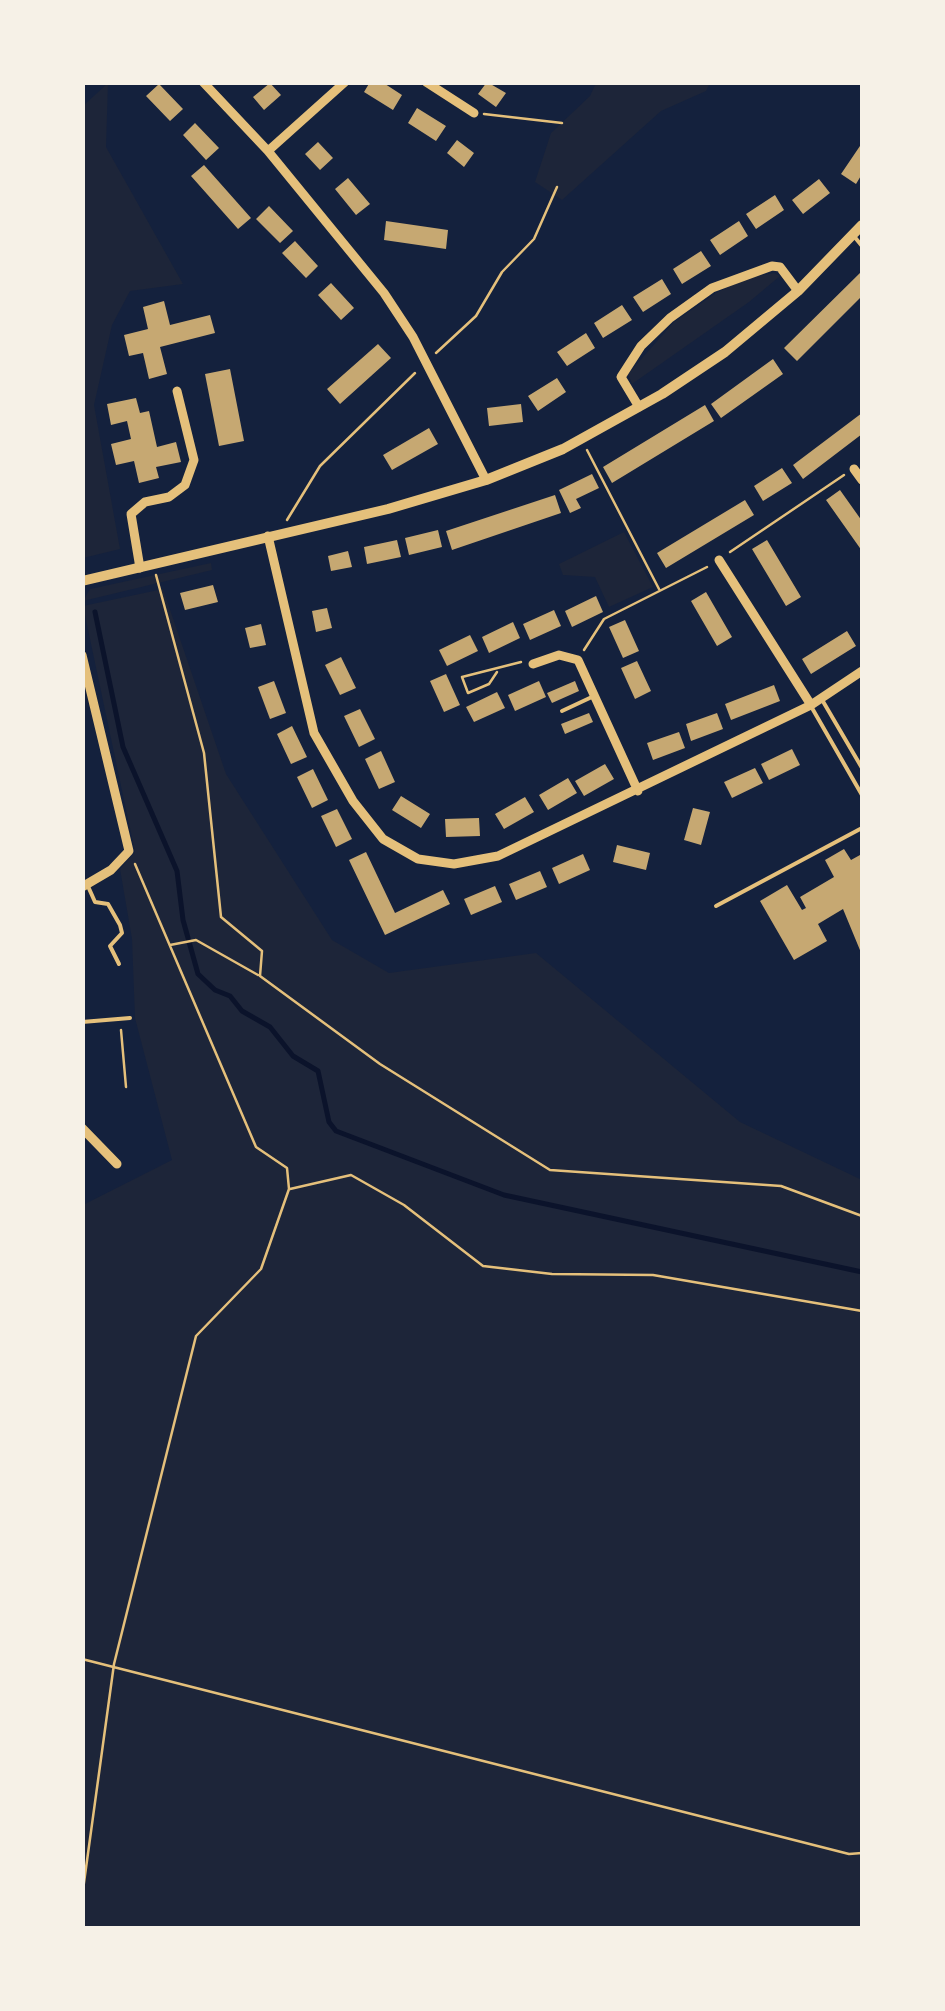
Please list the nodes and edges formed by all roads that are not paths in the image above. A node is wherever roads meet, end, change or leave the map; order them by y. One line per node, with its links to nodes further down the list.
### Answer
1 (203, 82): 5 (street)
2 (345, 82): 5 (street)
3 (426, 82): 4 (street)
4 (474, 112)
5 (268, 151): 13 (street)
6 (862, 224): 7 (street)
7 (853, 234): 8 (lane); 9 (street)
8 (862, 246)
9 (798, 290): 11 (street); 11 (street)
10 (178, 390): 17 (street)
11 (639, 408): 13 (street)
12 (854, 468): 14 (street)
13 (486, 480): 15 (street)
14 (862, 480)
15 (273, 535): 17 (street); 27 (street)
16 (719, 560): 24 (street)
17 (140, 568): 18 (street)
18 (82, 582)
19 (82, 655): 30 (street)
20 (533, 664): 22 (street)
21 (862, 671): 23 (street)
22 (594, 696): 25 (lane); 27 (street)
23 (821, 698): 24 (street); 26 (lane)
24 (811, 704): 27 (street); 28 (lane)
25 (562, 711)
26 (862, 768)
27 (638, 791)
28 (862, 794)
29 (862, 828): 31 (lane)
30 (85, 885): 32 (lane)
31 (716, 906)
32 (119, 964)
33 (130, 1018): 34 (lane)
34 (82, 1022)
35 (82, 1128): 36 (street)
36 (117, 1164)

